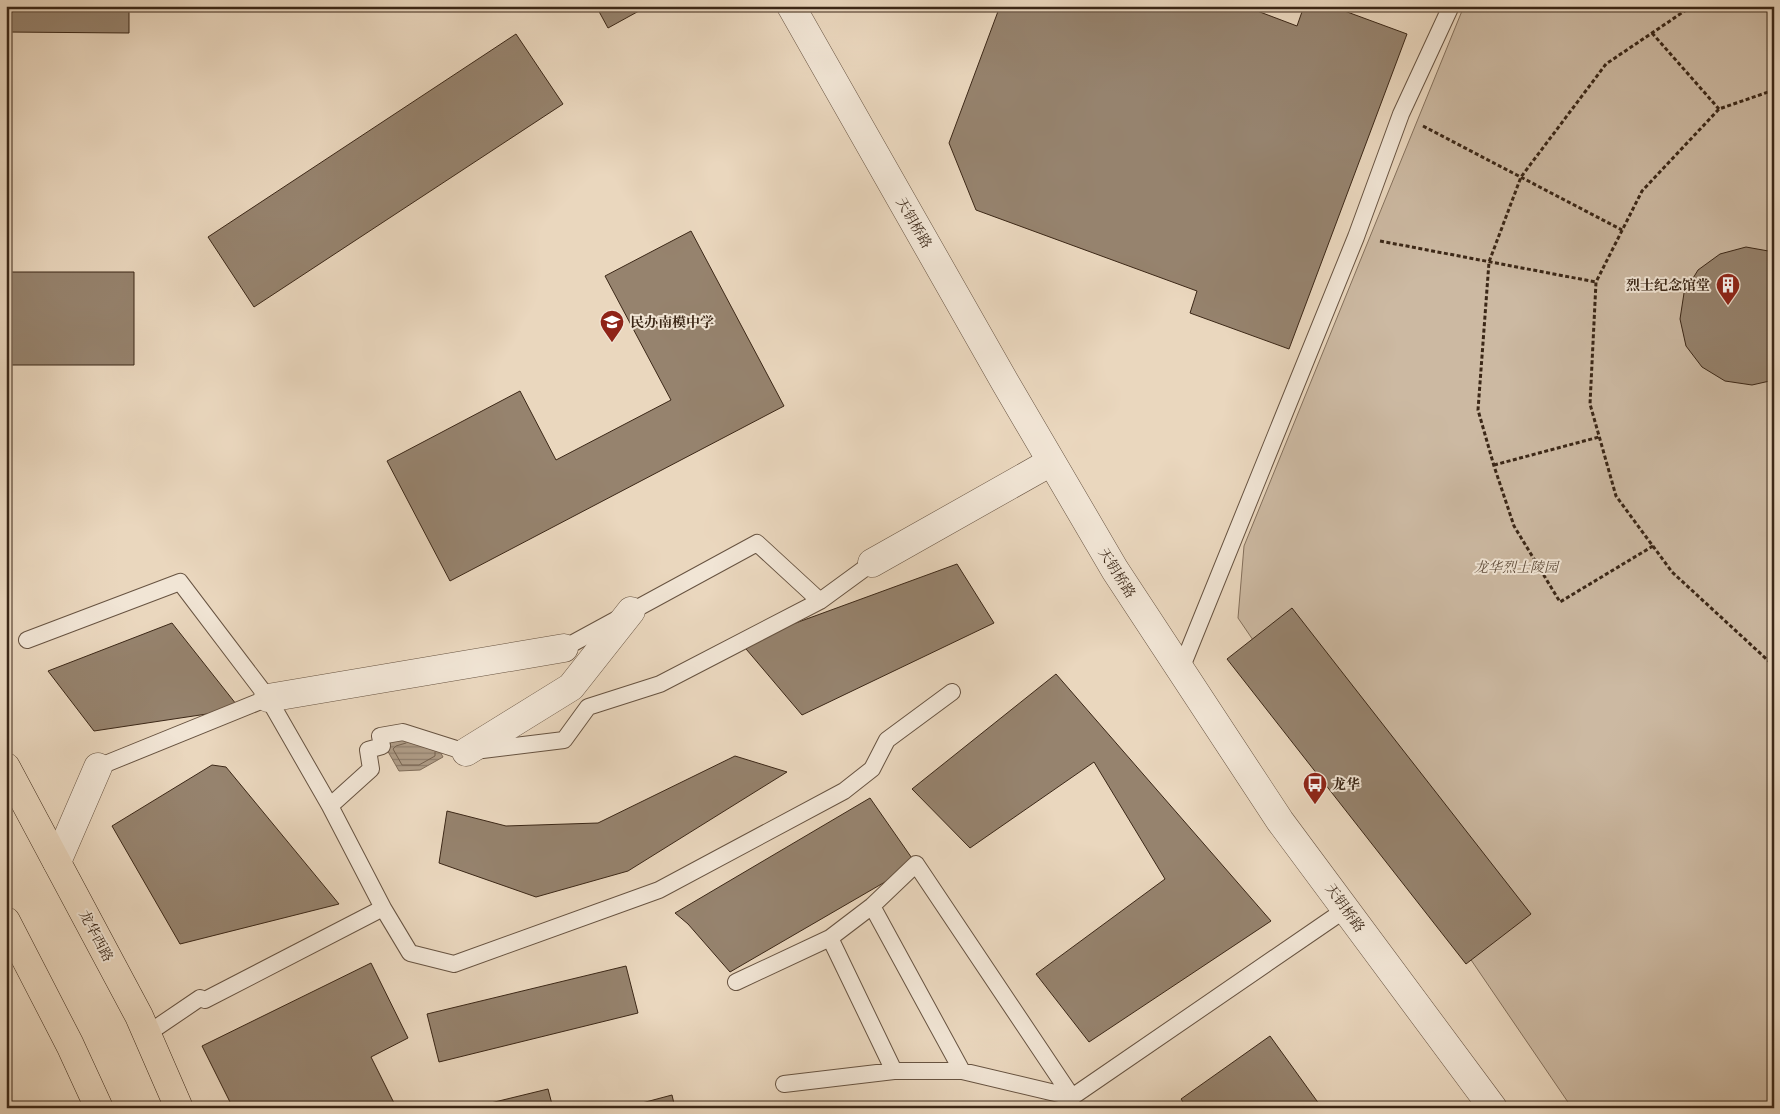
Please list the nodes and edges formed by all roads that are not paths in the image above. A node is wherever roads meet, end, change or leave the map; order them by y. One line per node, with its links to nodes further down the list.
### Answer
1 (791, 6): 3 (street, 天钥桥路)
2 (1451, 6): 9 (lane)
3 (1051, 462): 4 (street); 9 (street, 天钥桥路)
4 (872, 562): 5 (lane)
5 (820, 601): 6 (lane); 12 (lane)
6 (631, 611): 8 (lane); 12 (street)
7 (27, 640): 11 (lane)
8 (564, 648): 11 (street)
9 (1181, 669): 19 (street, 天钥桥路)
10 (952, 692): 18 (lane)
11 (268, 698): 14 (lane); 15 (lane)
12 (466, 752): 15 (lane)
13 (6, 767): 16 (main road, 龙华西路)
14 (98, 768): 16 (street)
15 (330, 806): 18 (lane)
16 (57, 862): 23 (main road, 龙华西路)
17 (872, 906): 21 (lane); 25 (lane); 27 (lane)
18 (383, 908): 23 (lane)
19 (1346, 909): 27 (lane); 30 (street, 天钥桥路)
20 (6, 921): 28 (main road)
21 (830, 938): 22 (lane); 24 (lane)
22 (736, 982)
23 (147, 1034): 29 (main road, 龙华西路)
24 (894, 1071): 25 (lane); 26 (lane)
25 (962, 1071): 27 (lane)
26 (784, 1084)
27 (1072, 1097)
28 (98, 1108)
29 (179, 1108)
30 (1493, 1108)

